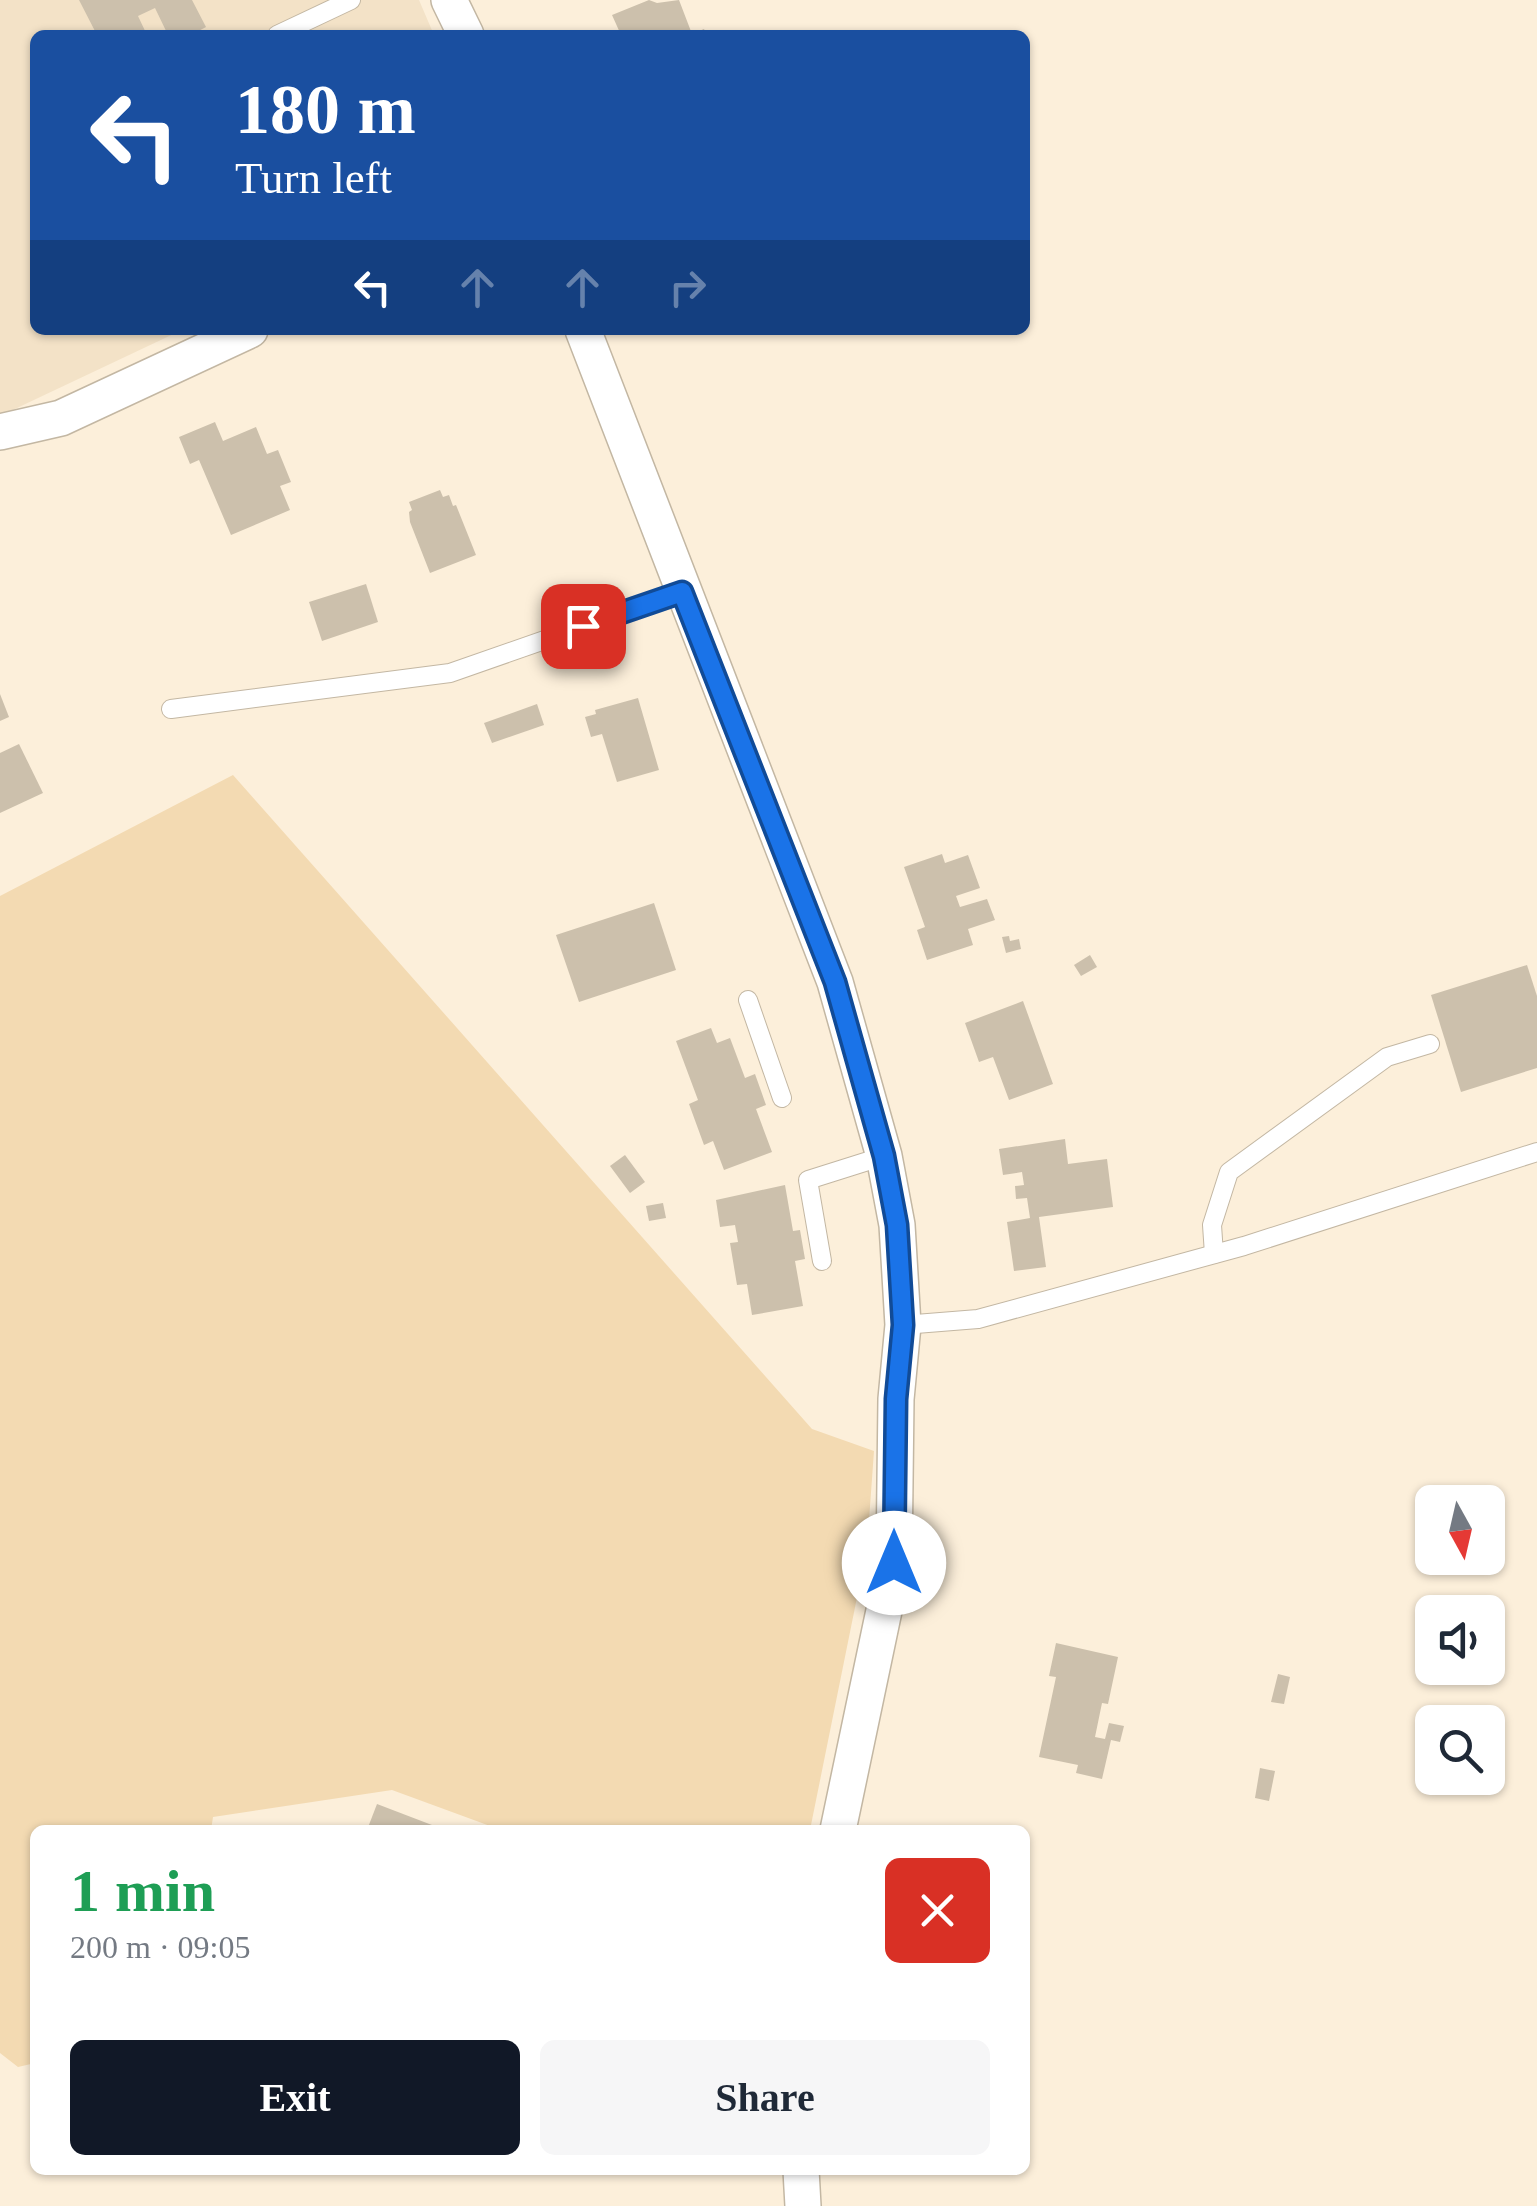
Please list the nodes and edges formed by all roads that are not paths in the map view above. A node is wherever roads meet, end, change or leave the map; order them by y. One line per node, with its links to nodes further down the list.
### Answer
1 (352, 0): 3 (lane)
2 (450, 0): 4 (street)
3 (288, 30)
4 (464, 30)
5 (239, 335): 7 (street)
6 (586, 338): 8 (street)
7 (0, 432)
8 (682, 592): 9 (lane); 14 (street)
9 (172, 709)
10 (748, 1000): 12 (lane)
11 (1430, 1044): 15 (lane)
12 (782, 1098)
13 (1537, 1152): 15 (lane)
14 (884, 1156): 16 (lane); 17 (street)
15 (1214, 1254): 17 (lane)
16 (822, 1261)
17 (903, 1325): 18 (street)
18 (839, 1825)
19 (802, 2175): 20 (street)
20 (804, 2206)

